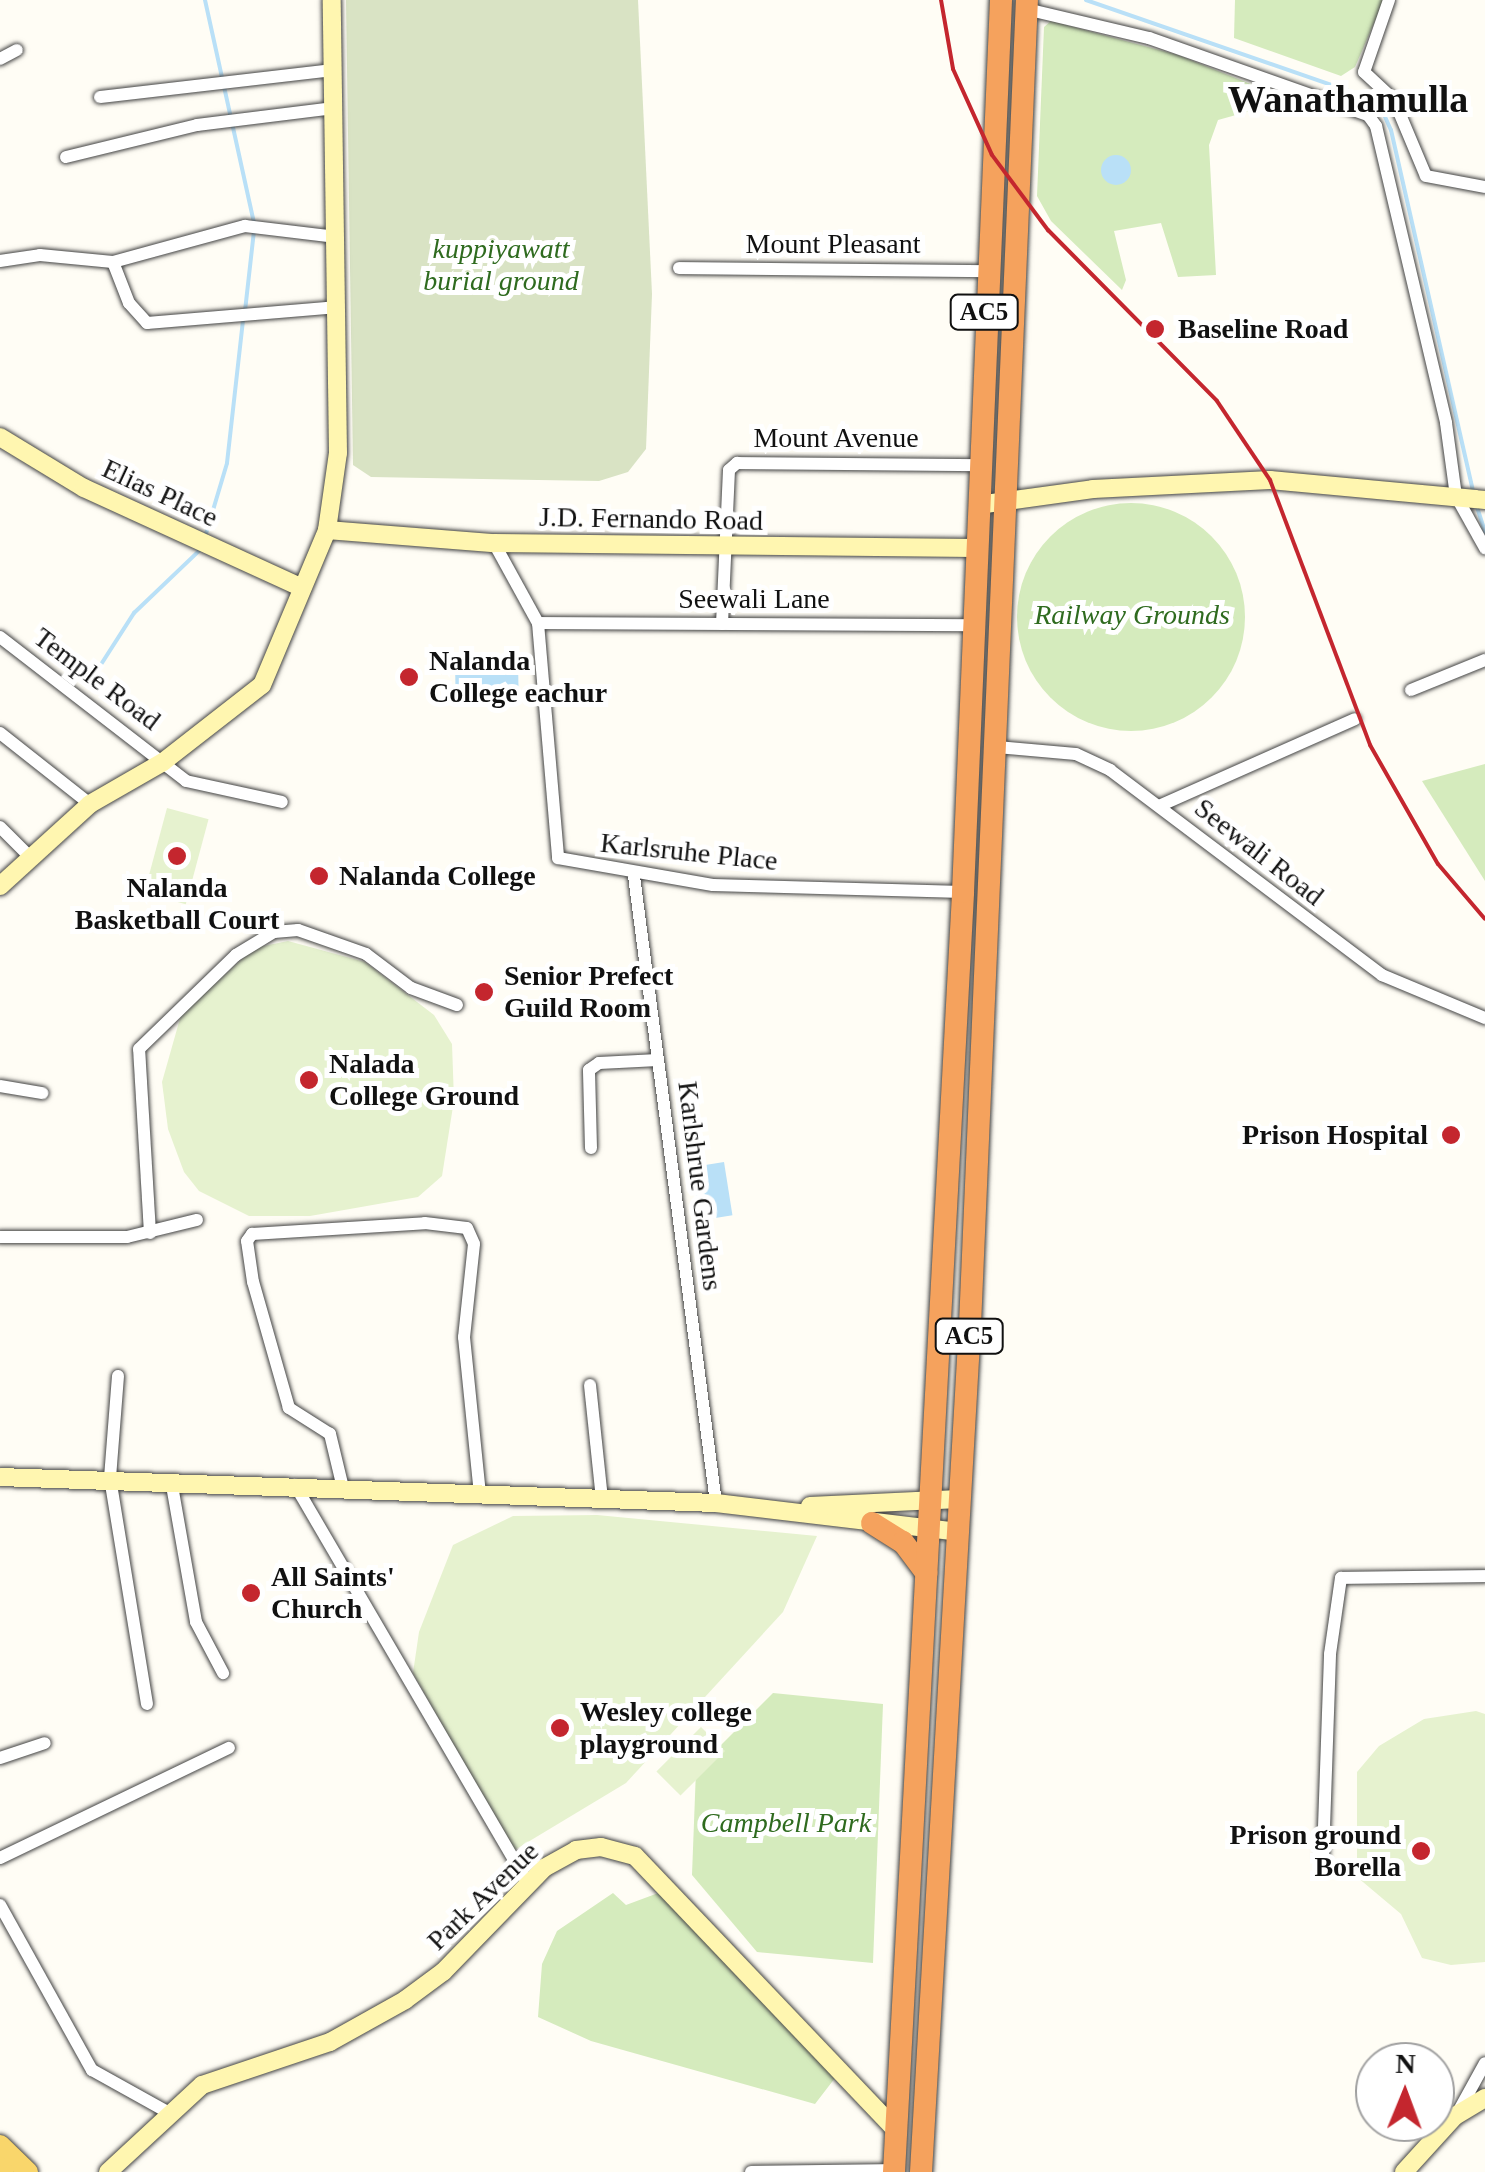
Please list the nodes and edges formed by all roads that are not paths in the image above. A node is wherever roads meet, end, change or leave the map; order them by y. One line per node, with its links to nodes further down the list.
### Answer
1 (332, 0): 7 (street)
2 (1001, 0): 16 (highway, AC5)
3 (1389, 0): 11 (street)
4 (1027, 5): 20 (street); 21 (highway, AC5)
5 (17, 50): 6 (street)
6 (0, 59)
7 (333, 70): 8 (street); 9 (street)
8 (100, 97)
9 (334, 108): 10 (street); 12 (street)
10 (66, 158)
11 (1485, 187)
12 (336, 237): 14 (street); 17 (street)
13 (0, 260): 14 (street)
14 (113, 262): 17 (street)
15 (679, 268): 16 (street, Mount Pleasant)
16 (986, 270): 19 (highway, AC5)
17 (338, 307): 23 (street)
18 (0, 437): 28 (street, Elias Place)
19 (980, 465): 22 (highway, AC5); 27 (street, Mount Avenue)
20 (1469, 498): 21 (street); 26 (street)
21 (1006, 500): 22 (street); 37 (highway, AC5)
22 (978, 505): 25 (highway, AC5)
23 (327, 530): 24 (street, J.D. Fernando Road); 28 (street)
24 (494, 543): 27 (street, J.D. Fernando Road); 29 (street, Karlsruhe Place)
25 (976, 548): 27 (street, J.D. Fernando Road); 31 (highway, AC5)
26 (1485, 548)
27 (725, 550): 30 (street, Mount Avenue)
28 (302, 588): 38 (street)
29 (538, 623): 30 (street, Seewali Lane); 44 (street, Karlsruhe Place)
30 (722, 624): 31 (street, Seewali Lane)
31 (970, 625): 46 (highway, AC5)
32 (0, 637): 38 (street, Temple Road)
33 (1485, 660): 34 (street)
34 (1412, 690)
35 (1356, 719): 41 (street)
36 (0, 733): 40 (street)
37 (997, 746): 41 (street, Seewali Road); 65 (highway, AC5)
38 (163, 762): 39 (street, Temple Road); 40 (street)
39 (282, 802)
40 (90, 804): 43 (street)
41 (1159, 806): 48 (street, Seewali Road)
42 (0, 827): 43 (street)
43 (28, 855): 45 (street)
44 (634, 876): 46 (street, Karlsruhe Place); 49 (street, Karlshrue Gardens)
45 (0, 886)
46 (963, 892): 64 (highway, AC5)
47 (456, 1005): 54 (street)
48 (1485, 1018)
49 (658, 1060): 52 (street); 67 (street, Karlshrue Gardens)
50 (0, 1086): 51 (street)
51 (42, 1093)
52 (591, 1148)
53 (197, 1220): 54 (street)
54 (150, 1232): 55 (street)
55 (0, 1237)
56 (118, 1376): 59 (street)
57 (590, 1385): 66 (street)
58 (0, 1477): 59 (street)
59 (110, 1478): 60 (street); 75 (street)
60 (171, 1480): 61 (street); 74 (street)
61 (295, 1485): 62 (street); 81 (street)
62 (343, 1488): 63 (street); 63 (street)
63 (480, 1495): 66 (street)
64 (930, 1498): 65 (street); 68 (street); 70 (highway, AC5)
65 (959, 1499): 71 (highway, AC5)
66 (602, 1500): 67 (street)
67 (716, 1504): 68 (street)
68 (771, 1507): 69 (street)
69 (872, 1523): 70 (street); 72 (highway)
70 (928, 1530): 71 (street); 72 (highway, AC5)
71 (958, 1532): 95 (highway, AC5)
72 (926, 1573): 87 (highway, AC5)
73 (1485, 1576): 79 (street)
74 (224, 1673)
75 (147, 1704)
76 (45, 1743): 78 (street)
77 (228, 1748): 80 (street)
78 (0, 1758)
79 (1323, 1856)
80 (0, 1858)
81 (529, 1885): 85 (street, Park Avenue); 87 (street, Park Avenue)
82 (0, 1905): 85 (street)
83 (1485, 2063): 86 (street)
84 (1485, 2098): 86 (street)
85 (171, 2114): 93 (street, Park Avenue)
86 (1456, 2116)
87 (896, 2130): 91 (highway, AC5)
88 (1432, 2142): 96 (street)
89 (1433, 2142): 97 (street)
90 (0, 2145): 92 (main road)
91 (894, 2171): 94 (street)
92 (28, 2172)
93 (108, 2172)
94 (751, 2172)
95 (921, 2172)
96 (1404, 2172)
97 (1418, 2172)

